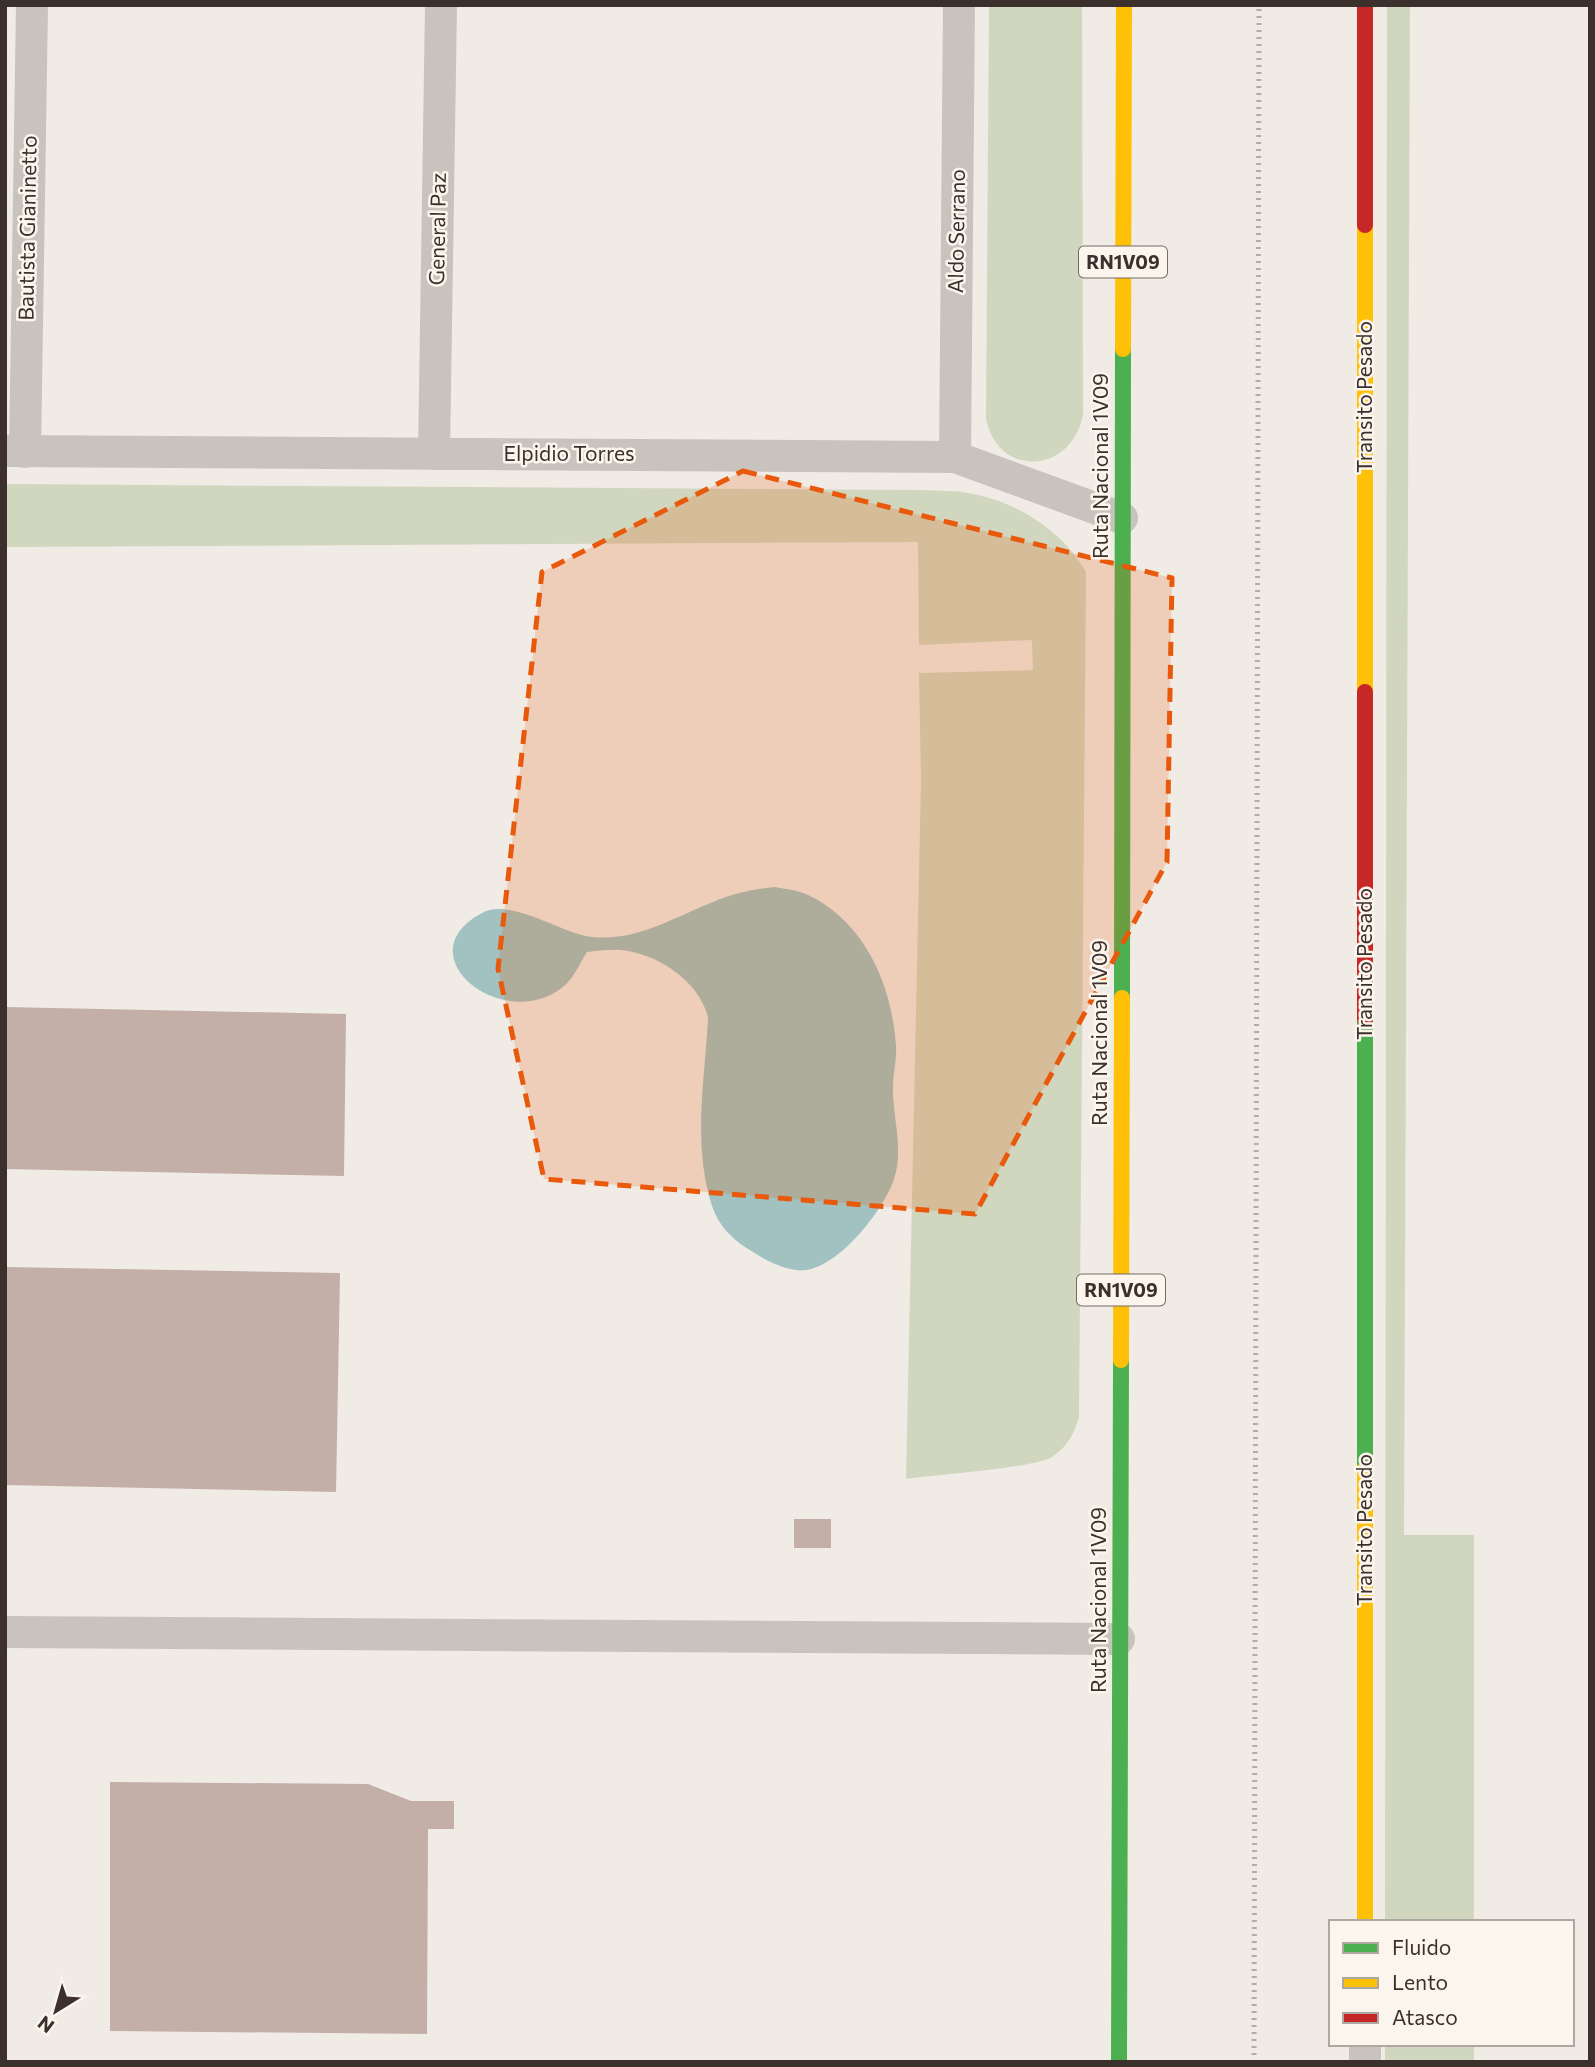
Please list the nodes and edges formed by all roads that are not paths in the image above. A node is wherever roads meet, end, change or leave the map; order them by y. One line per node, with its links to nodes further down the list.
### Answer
1 (32, 5): 6 (street, Bautista Gianinetto)
2 (441, 5): 7 (street, General Paz)
3 (959, 5): 8 (street, Aldo Serrano)
4 (1124, 5): 9 (main road, Ruta Nacional 1V09 / RN1V09)
5 (1365, 5): 12 (main road, Transito Pesado)
6 (15, 452): 7 (street, Elpidio Torres)
7 (434, 454): 8 (street, Elpidio Torres)
8 (955, 457): 9 (street, Elpidio Torres)
9 (1122, 518): 11 (main road, Ruta Nacional 1V09 / RN1V09)
10 (5, 1632): 11 (street)
11 (1119, 1639): 13 (main road, Ruta Nacional 1V09 / RN1V09)
12 (1365, 1920)
13 (1119, 2062)

